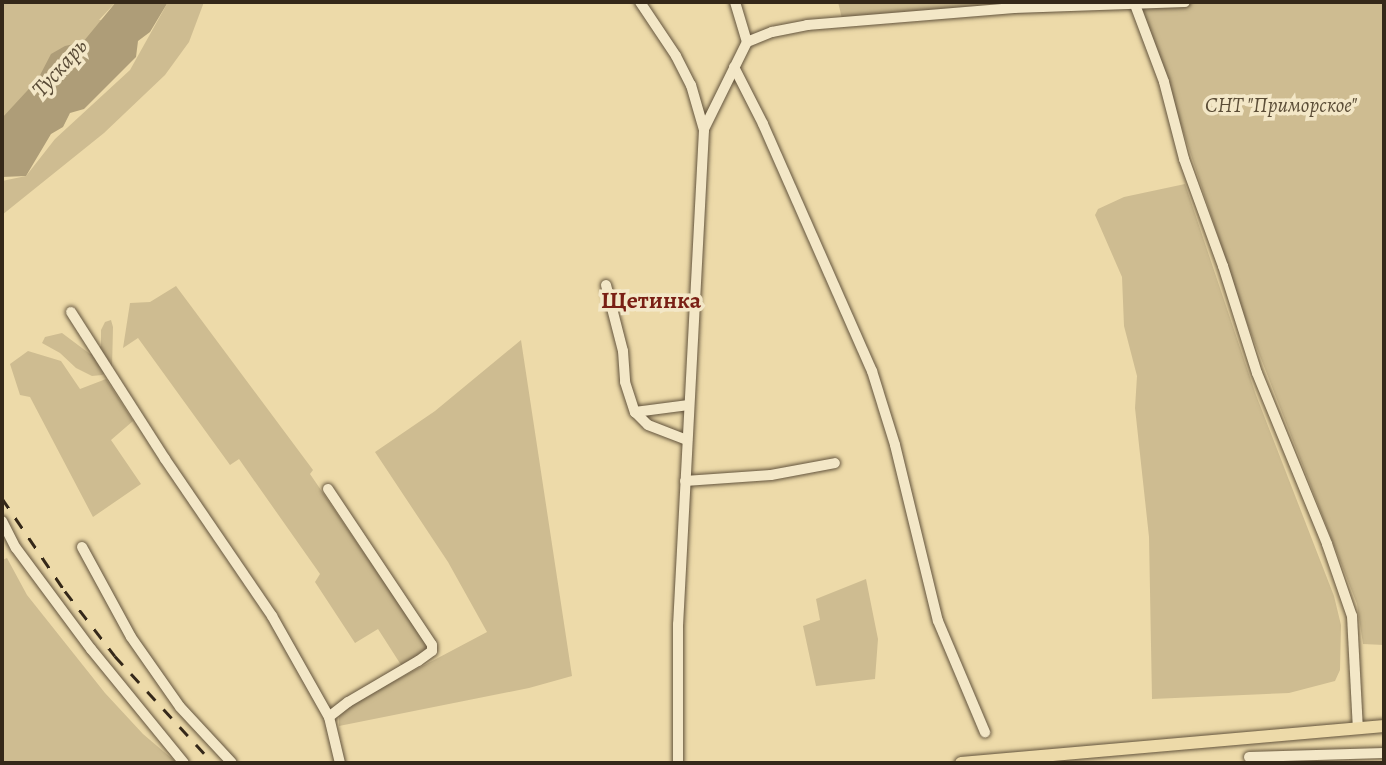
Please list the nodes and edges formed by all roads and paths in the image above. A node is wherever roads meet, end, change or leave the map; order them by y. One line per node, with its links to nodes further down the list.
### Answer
1 (640, 2): 7 (street)
2 (735, 2): 5 (street)
3 (1185, 2): 4 (street)
4 (1134, 3): 5 (street); 21 (street)
5 (747, 42): 6 (street)
6 (734, 67): 7 (street); 22 (street)
7 (704, 130): 10 (street)
8 (607, 285): 11 (street)
9 (71, 312): 19 (street)
10 (689, 405): 11 (street); 12 (street)
11 (635, 412): 12 (street)
12 (687, 440): 14 (street)
13 (835, 463): 14 (street)
14 (685, 481): 29 (street)
15 (328, 489): 19 (street)
16 (2, 522): 17 (street)
17 (5, 535): 26 (street)
18 (82, 547): 27 (street)
19 (329, 717): 28 (street)
20 (1384, 726): 21 (main road)
21 (1359, 729): 23 (main road)
22 (985, 732)
23 (1259, 737): 25 (street); 30 (main road)
24 (1384, 753): 25 (street)
25 (1249, 760)
26 (184, 763)
27 (232, 763)
28 (340, 763)
29 (678, 763)
30 (961, 763)

